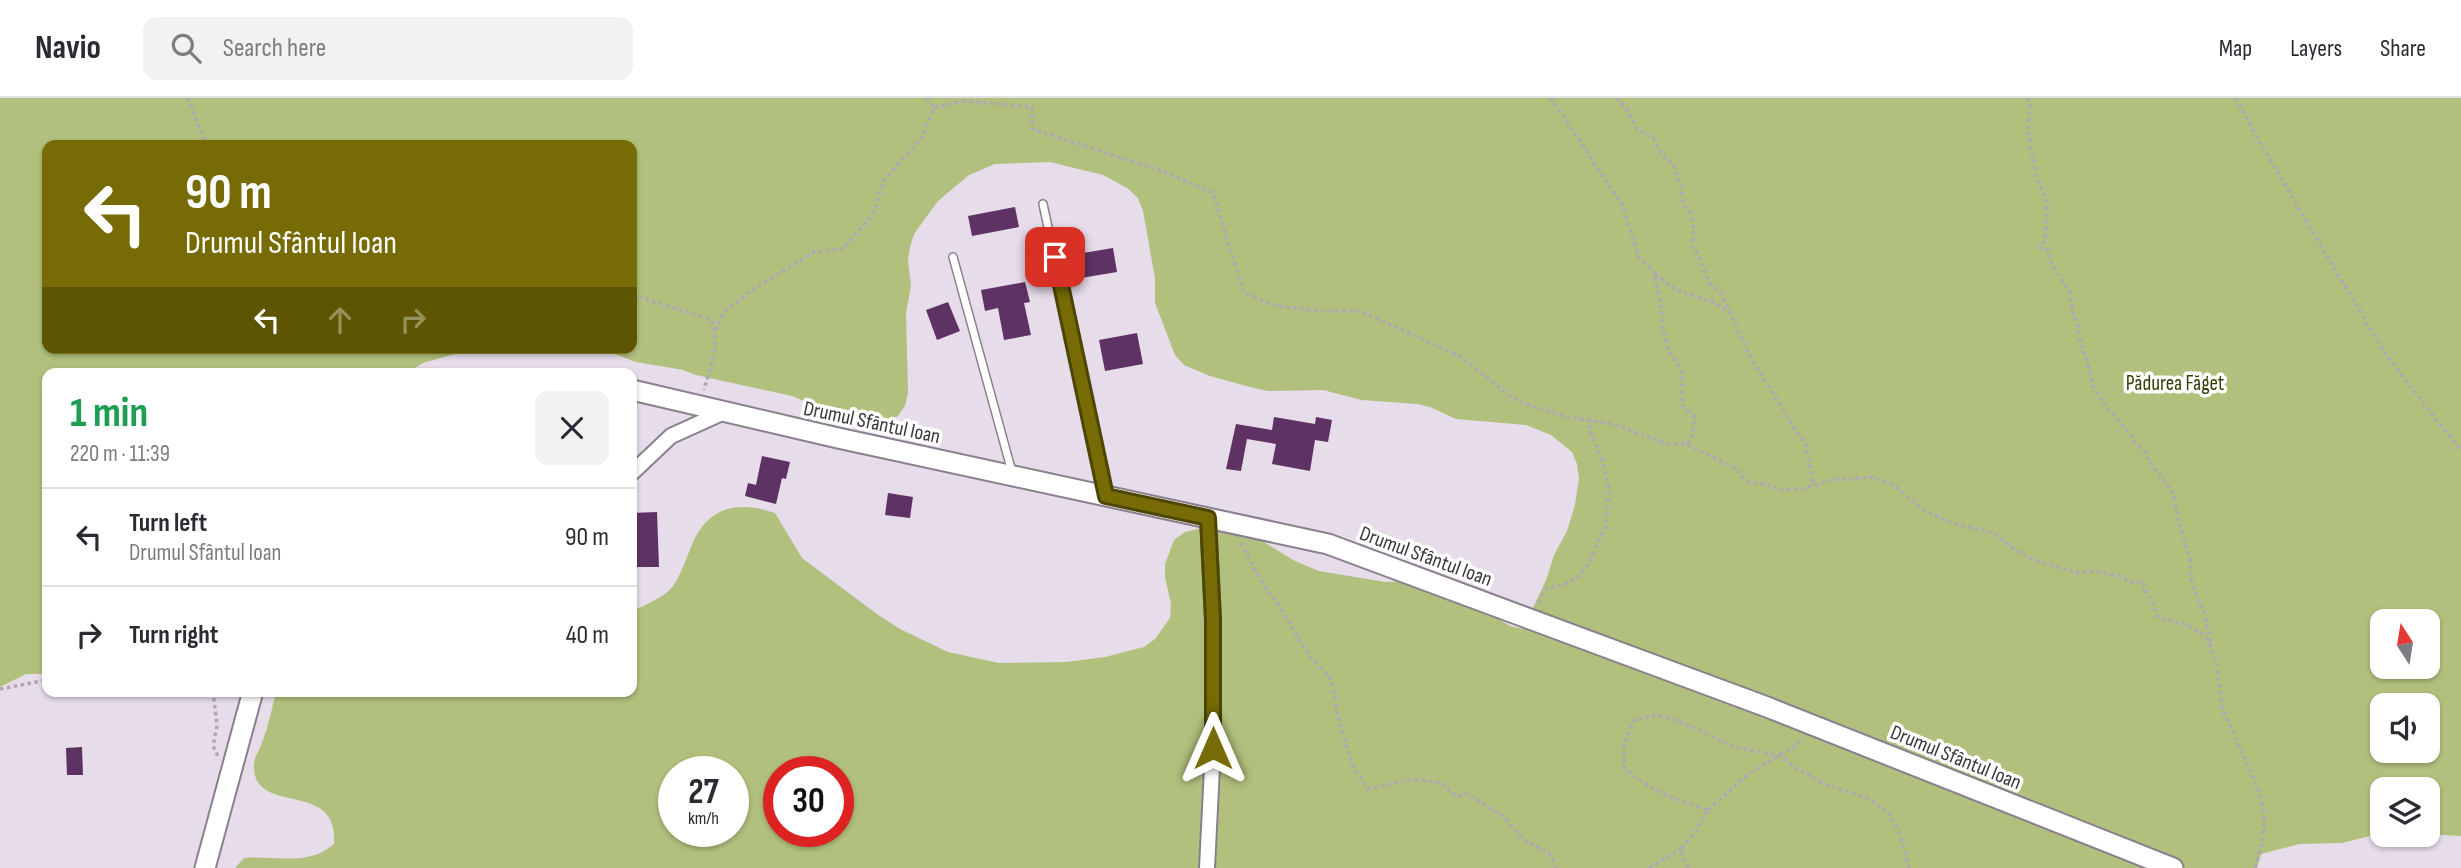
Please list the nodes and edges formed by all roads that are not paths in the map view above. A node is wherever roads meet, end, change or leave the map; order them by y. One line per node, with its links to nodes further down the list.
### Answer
1 (1043, 204): 7 (lane)
2 (953, 257): 6 (lane)
3 (637, 391): 4 (main road, Drumul Sfântul Ioan)
4 (724, 412): 5 (street); 6 (main road, Drumul Sfântul Ioan)
5 (637, 468)
6 (1013, 476): 7 (main road, Drumul Sfântul Ioan)
7 (1106, 496): 8 (main road, Drumul Sfântul Ioan)
8 (1208, 518): 11 (street); 12 (main road, Drumul Sfântul Ioan)
9 (251, 697): 10 (main road)
10 (205, 868)
11 (1207, 868)
12 (2173, 868)

